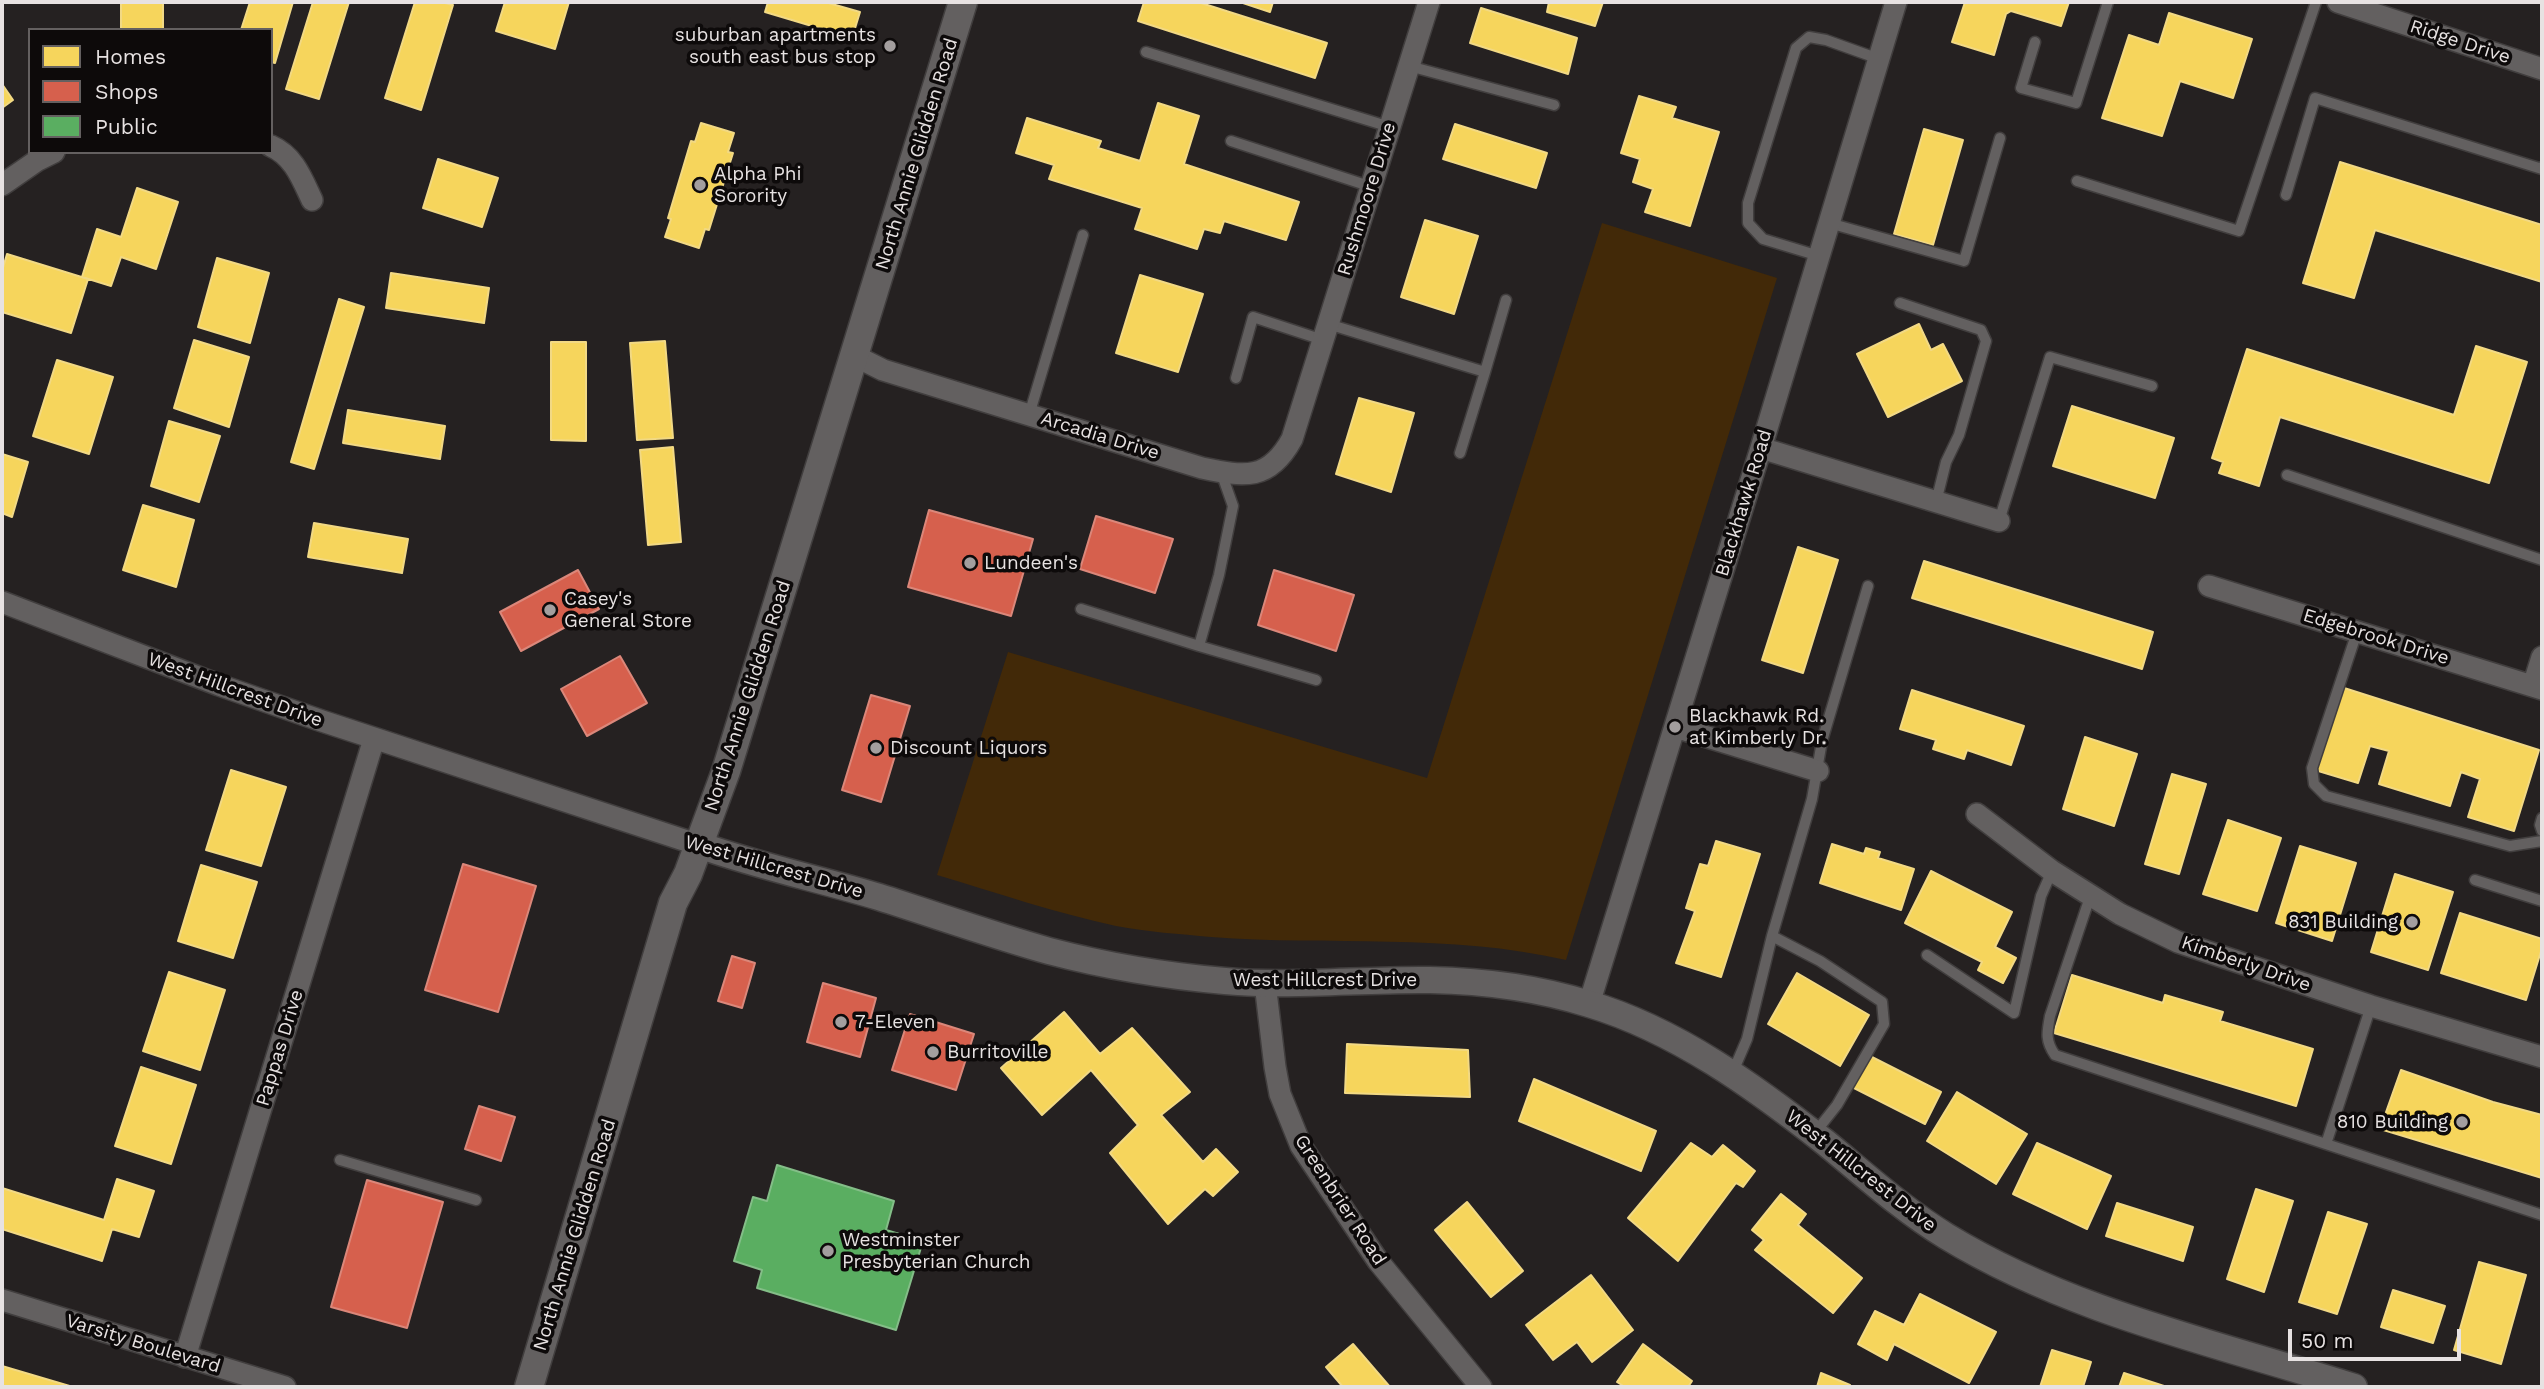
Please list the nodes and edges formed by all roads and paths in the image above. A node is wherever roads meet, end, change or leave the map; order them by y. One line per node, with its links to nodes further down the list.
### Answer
1 (963, 2): 30 (main road, North Annie Glidden Road)
2 (1896, 2): 9 (street, Blackhawk Road)
3 (2108, 2): 7 (lane)
4 (2316, 2): 19 (lane)
5 (2338, 2): 11 (street, Ridge Drive)
6 (1425, 3): 10 (street, Rushmoore Drive)
7 (2035, 42)
8 (1146, 52): 13 (lane)
9 (1879, 58): 24 (street, Blackhawk Road); 26 (lane)
10 (1409, 66): 12 (lane); 13 (street, Rushmoore Drive)
11 (2542, 69)
12 (1554, 105)
13 (1390, 127): 21 (street, Rushmoore Drive)
14 (2000, 138): 24 (lane)
15 (1231, 141): 21 (lane)
16 (273, 147): 23 (street)
17 (50, 154): 20 (street)
18 (2542, 167): 22 (lane)
19 (2077, 181)
20 (2, 185)
21 (1371, 187): 29 (street, Rushmoore Drive)
22 (2286, 195)
23 (312, 200)
24 (1829, 223): 26 (street, Blackhawk Road)
25 (1083, 235): 35 (lane)
26 (1819, 256): 36 (street, Blackhawk Road)
27 (1506, 300): 31 (lane)
28 (1900, 303): 40 (lane)
29 (1325, 332): 31 (lane); 32 (lane); 34 (street, Rushmoore Drive)
30 (855, 355): 35 (street, Arcadia Drive); 59 (main road, North Annie Glidden Road)
31 (1485, 372): 37 (lane)
32 (1236, 377)
33 (2152, 386): 41 (lane)
34 (1305, 396): 38 (street, Arcadia Drive)
35 (1029, 415): 38 (street, Arcadia Drive)
36 (1761, 448): 40 (street); 52 (street, Blackhawk Road)
37 (1460, 453)
38 (1221, 472): 48 (lane)
39 (2287, 475): 42 (lane)
40 (1936, 502): 41 (street)
41 (1999, 522)
42 (2542, 560)
43 (1868, 586): 54 (lane)
44 (2209, 586): 47 (street, Edgebrook Drive)
45 (2, 602): 53 (street, West Hillcrest Drive)
46 (1080, 609): 48 (lane)
47 (2357, 632): 51 (street, Edgebrook Drive); 58 (lane)
48 (1199, 646): 50 (lane)
49 (2542, 656): 51 (street)
50 (1316, 680)
51 (2538, 687)
52 (1675, 727): 54 (street); 67 (street, Blackhawk Road)
53 (374, 739): 59 (street, West Hillcrest Drive); 77 (street, Pappas Drive)
54 (1818, 771): 64 (lane)
55 (1977, 814): 60 (street, Kimberly Drive)
56 (2542, 818): 57 (lane)
57 (2542, 831)
58 (2542, 841)
59 (699, 845): 66 (street, West Hillcrest Drive); 79 (main road, North Annie Glidden Road)
60 (2052, 871): 62 (street, Kimberly Drive); 65 (lane)
61 (2475, 880): 63 (lane)
62 (2091, 894): 68 (street, Kimberly Drive); 72 (lane)
63 (2542, 901)
64 (1772, 936): 70 (lane); 71 (lane)
65 (1927, 955)
66 (1265, 983): 67 (street, West Hillcrest Drive); 80 (street, Greenbrier Road)
67 (1588, 1004): 70 (street, West Hillcrest Drive)
68 (2371, 1006): 69 (street, Kimberly Drive); 72 (lane)
69 (2542, 1057)
70 (1732, 1074): 71 (street, West Hillcrest Drive)
71 (1814, 1134): 81 (street, West Hillcrest Drive)
72 (2326, 1144): 75 (lane)
73 (340, 1160): 74 (lane)
74 (476, 1200)
75 (2542, 1215)
76 (2, 1300): 77 (street, Varsity Boulevard)
77 (185, 1357): 78 (street, Varsity Boulevard)
78 (285, 1387)
79 (529, 1387)
80 (1480, 1387)
81 (2354, 1387)

